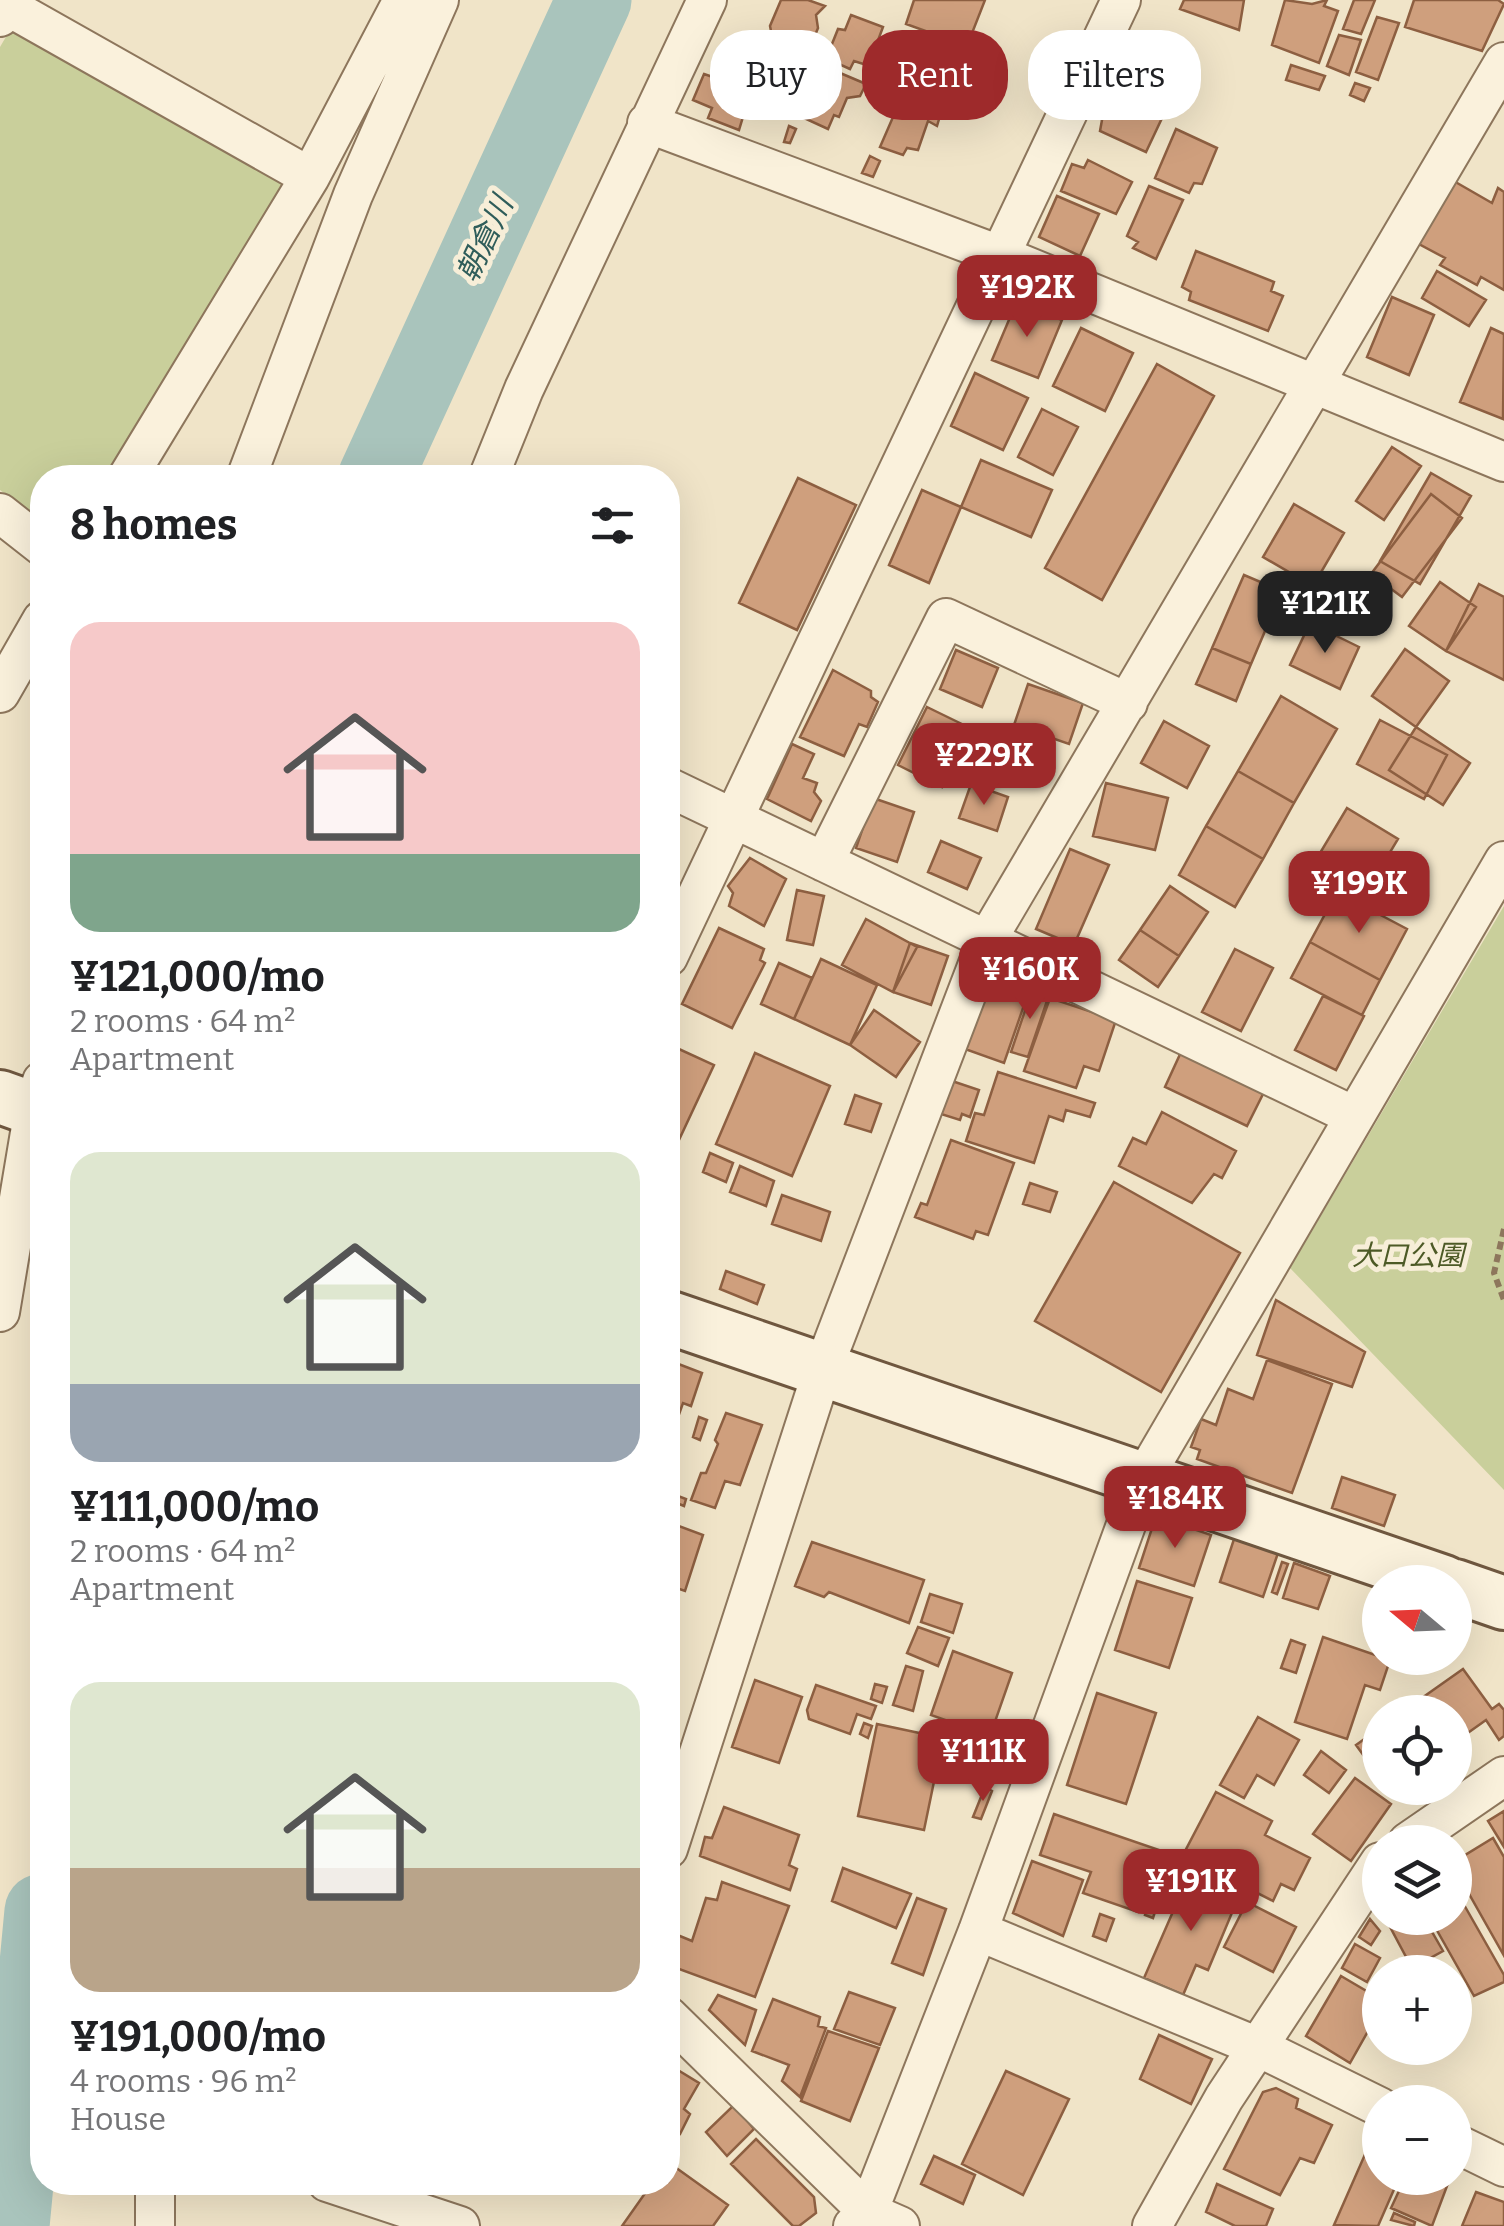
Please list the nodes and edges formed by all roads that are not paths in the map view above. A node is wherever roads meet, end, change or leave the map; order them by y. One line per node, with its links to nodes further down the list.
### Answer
1 (402, 0): 8 (street)
2 (438, 0): 13 (street)
3 (707, 0): 7 (street)
4 (1121, 0): 9 (street)
5 (4, 7): 8 (street)
6 (1504, 62): 10 (street)
7 (647, 123): 9 (street); 14 (street)
8 (310, 177): 12 (street)
9 (1002, 256): 10 (street); 21 (street)
10 (1317, 385): 11 (street); 19 (street)
11 (1504, 462)
12 (135, 465)
13 (251, 465)
14 (494, 465)
15 (0, 513): 16 (street)
16 (30, 537)
17 (30, 641): 18 (street)
18 (0, 693)
19 (1128, 703): 23 (street); 25 (street)
20 (680, 793): 21 (street)
21 (731, 819): 23 (street); 24 (street)
22 (1504, 861): 27 (street)
23 (824, 862): 25 (street)
24 (680, 931)
25 (988, 938): 27 (street); 30 (street)
26 (30, 1100): 28 (street)
27 (1354, 1116): 31 (street)
28 (0, 1312)
29 (680, 1321): 30 (street)
30 (823, 1369): 31 (street); 36 (street)
31 (1142, 1481): 32 (street); 39 (street)
32 (1393, 1565)
33 (1472, 1592): 34 (street)
34 (1504, 1603)
35 (1504, 1776): 37 (street)
36 (680, 1812)
37 (1433, 1825)
38 (1362, 1889): 41 (street)
39 (978, 1931): 41 (street); 47 (street)
40 (680, 2028): 47 (street)
41 (1258, 2048): 42 (street); 50 (street)
42 (1362, 2098)
43 (1472, 2151): 44 (street)
44 (1504, 2167)
45 (155, 2195): 48 (street)
46 (366, 2195): 49 (street)
47 (874, 2221)
48 (155, 2226)
49 (460, 2226)
50 (1152, 2226)

